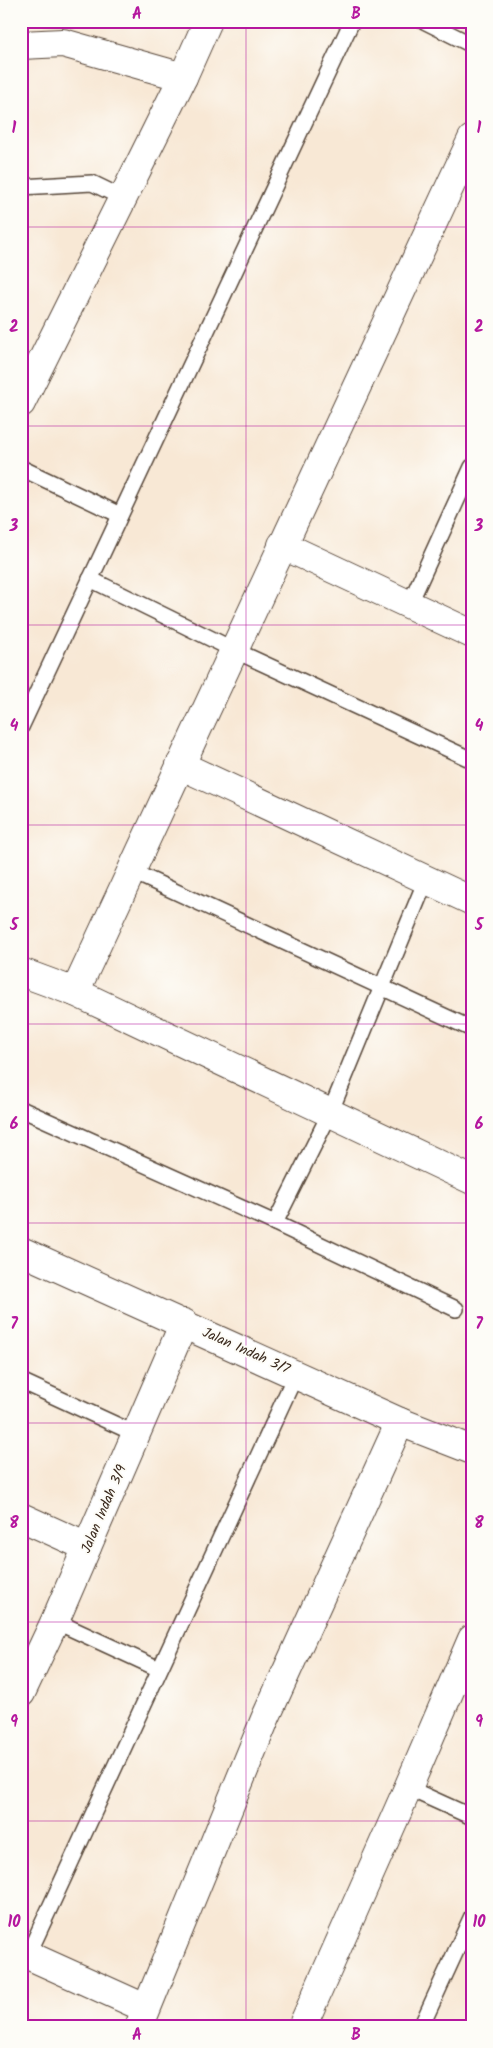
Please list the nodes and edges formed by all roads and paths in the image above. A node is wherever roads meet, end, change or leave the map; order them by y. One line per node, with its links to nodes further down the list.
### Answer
1 (208, 21): 6 (street)
2 (352, 21): 14 (lane)
3 (424, 21): 5 (lane)
4 (21, 45): 6 (street)
5 (472, 45)
6 (183, 77): 9 (street)
7 (472, 139): 15 (street)
8 (21, 187): 9 (lane)
9 (123, 198): 10 (street)
10 (31, 362): 11 (street)
11 (21, 404)
12 (472, 467): 17 (lane)
13 (21, 468): 14 (lane)
14 (120, 515): 16 (lane)
15 (282, 545): 17 (street); 19 (street)
16 (90, 580): 19 (lane); 20 (lane)
17 (409, 605): 18 (street)
18 (472, 634)
19 (234, 650): 21 (lane); 22 (street)
20 (21, 727)
21 (472, 760)
22 (180, 765): 23 (street); 24 (street)
23 (131, 870): 27 (lane); 28 (street)
24 (426, 880): 25 (street); 27 (lane)
25 (472, 901)
26 (21, 972): 28 (street)
27 (382, 988): 29 (lane); 31 (lane)
28 (75, 992): 31 (street)
29 (472, 1029)
30 (21, 1109): 33 (lane)
31 (330, 1113): 32 (street); 33 (lane)
32 (472, 1180)
33 (275, 1224): 35 (lane)
34 (21, 1251): 36 (street, Jalan Indah 3/7)
35 (456, 1309)
36 (184, 1323): 37 (street, Jalan Indah 3/7); 40 (street, Jalan Indah 3/9)
37 (296, 1374): 39 (street, Jalan Indah 3/7); 46 (lane)
38 (21, 1381): 40 (lane)
39 (400, 1422): 41 (street, Jalan Indah 3/7); 52 (street)
40 (136, 1434): 43 (street, Jalan Indah 3/9)
41 (472, 1450)
42 (21, 1517): 43 (street)
43 (87, 1547): 44 (street, Jalan Indah 3/9)
44 (55, 1621): 46 (lane); 47 (street, Jalan Indah 3/9)
45 (472, 1639): 48 (street)
46 (159, 1669): 51 (lane)
47 (21, 1693)
48 (408, 1788): 49 (lane); 53 (street)
49 (472, 1817)
50 (472, 1916): 54 (lane)
51 (24, 1953): 52 (street)
52 (142, 2017)
53 (302, 2027)
54 (421, 2027)

